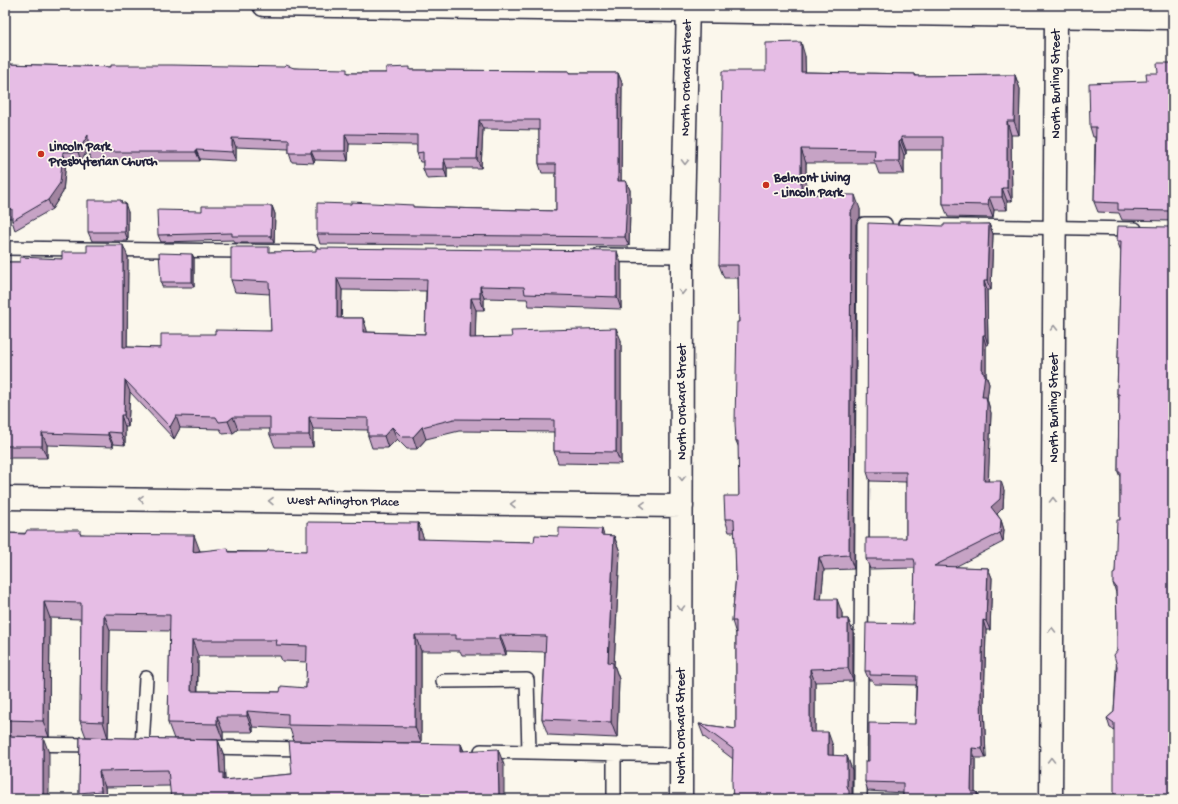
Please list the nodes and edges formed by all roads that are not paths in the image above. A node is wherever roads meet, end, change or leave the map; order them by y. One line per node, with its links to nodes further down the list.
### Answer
1 (264, 5): 2 (street)
2 (688, 8): 3 (street); 11 (street, North Orchard Street, one-way to 11)
3 (975, 10): 4 (street)
4 (1056, 16): 5 (street); 6 (street, North Burling Street)
5 (1173, 18)
6 (1055, 227): 7 (lane); 29 (lane); 30 (street, North Burling Street, one-way to 6)
7 (1151, 229)
8 (5, 248): 9 (lane)
9 (325, 252)
10 (588, 255): 11 (lane)
11 (682, 256): 13 (street, North Orchard Street, one-way to 13)
12 (5, 498): 13 (street, West Arlington Place, one-way to 12)
13 (682, 506): 26 (street, North Orchard Street, one-way to 26)
14 (146, 678): 19 (lane)
15 (443, 681): 24 (lane)
16 (5, 744): 17 (lane)
17 (112, 745)
18 (127, 746): 19 (lane)
19 (142, 746): 20 (lane)
20 (158, 746)
21 (190, 747): 22 (lane)
22 (316, 749)
23 (466, 751): 24 (lane)
24 (529, 752): 25 (lane)
25 (614, 754): 26 (lane); 27 (lane)
26 (681, 755): 28 (street, North Orchard Street)
27 (614, 799)
28 (681, 799)
29 (860, 799)
30 (1051, 799)

